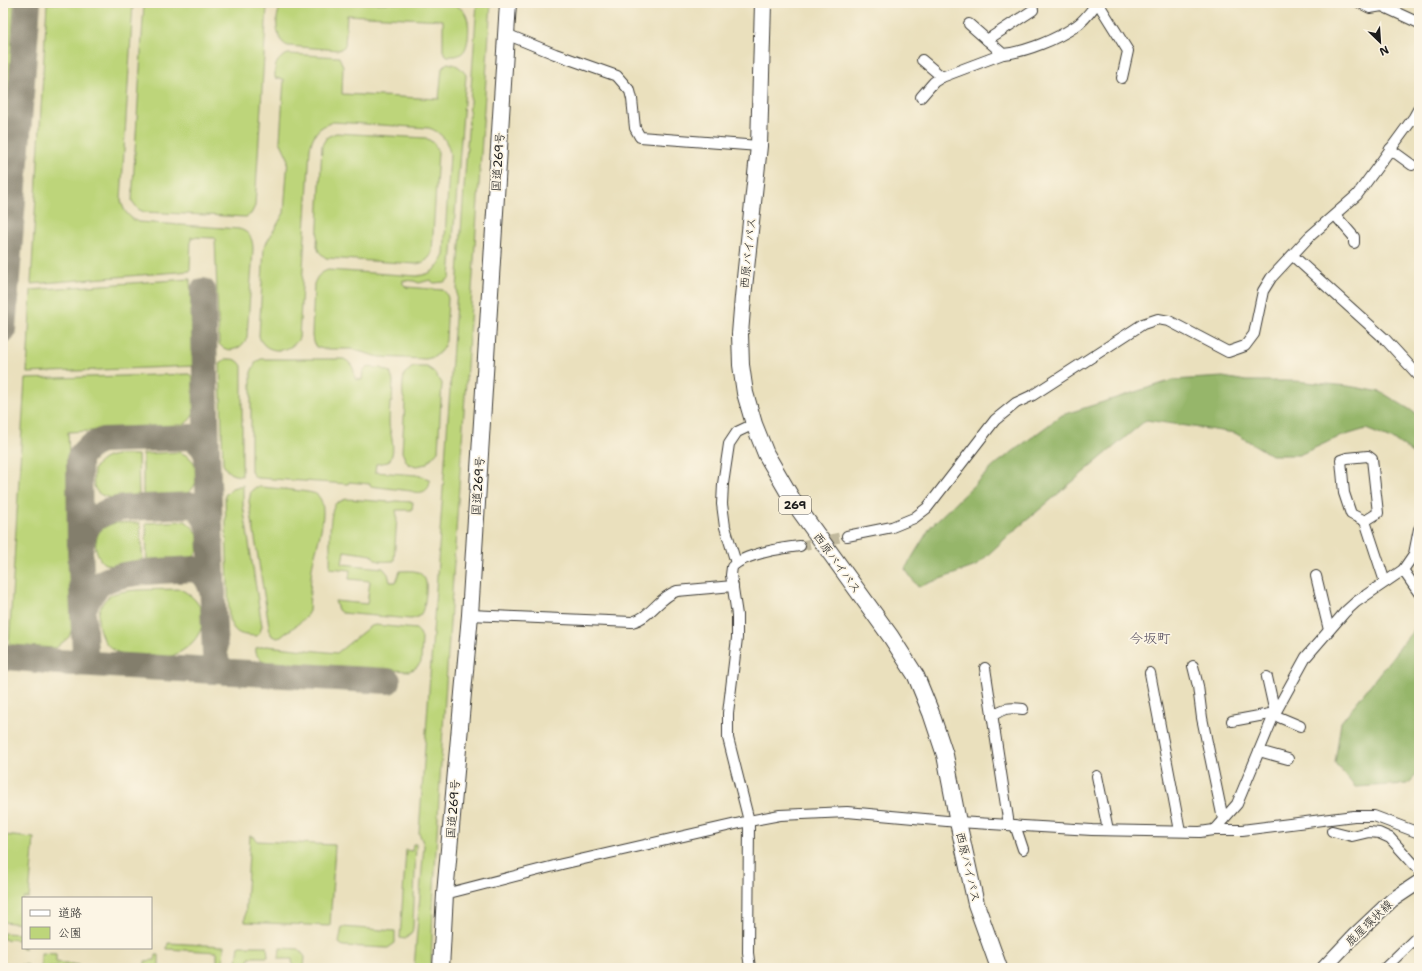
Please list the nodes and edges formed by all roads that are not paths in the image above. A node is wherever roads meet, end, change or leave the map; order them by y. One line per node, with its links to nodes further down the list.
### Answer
1 (508, 3): 8 (highway, 国道269号)
2 (763, 3): 16 (highway, 西原バイパス / 269)
3 (1360, 3): 6 (street)
4 (1094, 4): 10 (street); 13 (street)
5 (1033, 10): 9 (street)
6 (1419, 23)
7 (969, 24): 9 (street)
8 (506, 34): 16 (street); 34 (highway, 国道269号)
9 (987, 40): 10 (street)
10 (1003, 54): 12 (street)
11 (922, 60): 12 (street)
12 (942, 78): 14 (street)
13 (1122, 78)
14 (921, 97)
15 (1419, 108): 17 (street)
16 (759, 146): 23 (highway, 西原バイパス / 269)
17 (1390, 149): 18 (street); 19 (street)
18 (1412, 165)
19 (1335, 214): 20 (street); 21 (street)
20 (1354, 243)
21 (1293, 256): 22 (street); 26 (street)
22 (1419, 376)
23 (754, 424): 28 (street); 50 (highway, 西原バイパス / 269)
24 (1365, 521): 24 (street); 31 (street)
25 (1419, 529): 29 (street)
26 (847, 536)
27 (800, 546): 28 (street)
28 (736, 563): 32 (street)
29 (1403, 570): 31 (street); 33 (street)
30 (1316, 576): 35 (street)
31 (1386, 582): 35 (street)
32 (733, 586): 34 (street); 49 (street)
33 (1419, 593)
34 (470, 615): 60 (highway, 国道269号)
35 (1329, 630): 41 (street)
36 (1193, 666): 48 (street)
37 (985, 668): 42 (street)
38 (1150, 673): 54 (street)
39 (1267, 677): 41 (street)
40 (1023, 710): 42 (street)
41 (1275, 714): 43 (street); 44 (street); 45 (street)
42 (992, 716): 51 (street)
43 (1232, 722)
44 (1300, 726)
45 (1259, 750): 46 (street); 48 (street)
46 (1288, 760)
47 (1097, 776): 52 (street)
48 (1223, 819): 53 (street)
49 (749, 821): 50 (street); 60 (street); 63 (street)
50 (958, 822): 51 (street); 64 (highway, 西原バイパス / 269)
51 (1012, 825): 52 (street); 57 (street)
52 (1108, 830): 54 (street)
53 (1214, 830): 54 (street); 56 (street)
54 (1180, 831)
55 (1332, 832): 58 (street)
56 (1419, 833)
57 (1024, 849)
58 (1419, 870)
59 (1419, 882): 65 (main road, 鹿屋環状線)
60 (445, 894): 62 (highway, 国道269号)
61 (1419, 936): 66 (street)
62 (441, 968)
63 (750, 968)
64 (999, 968)
65 (1325, 968)
66 (1385, 968)

